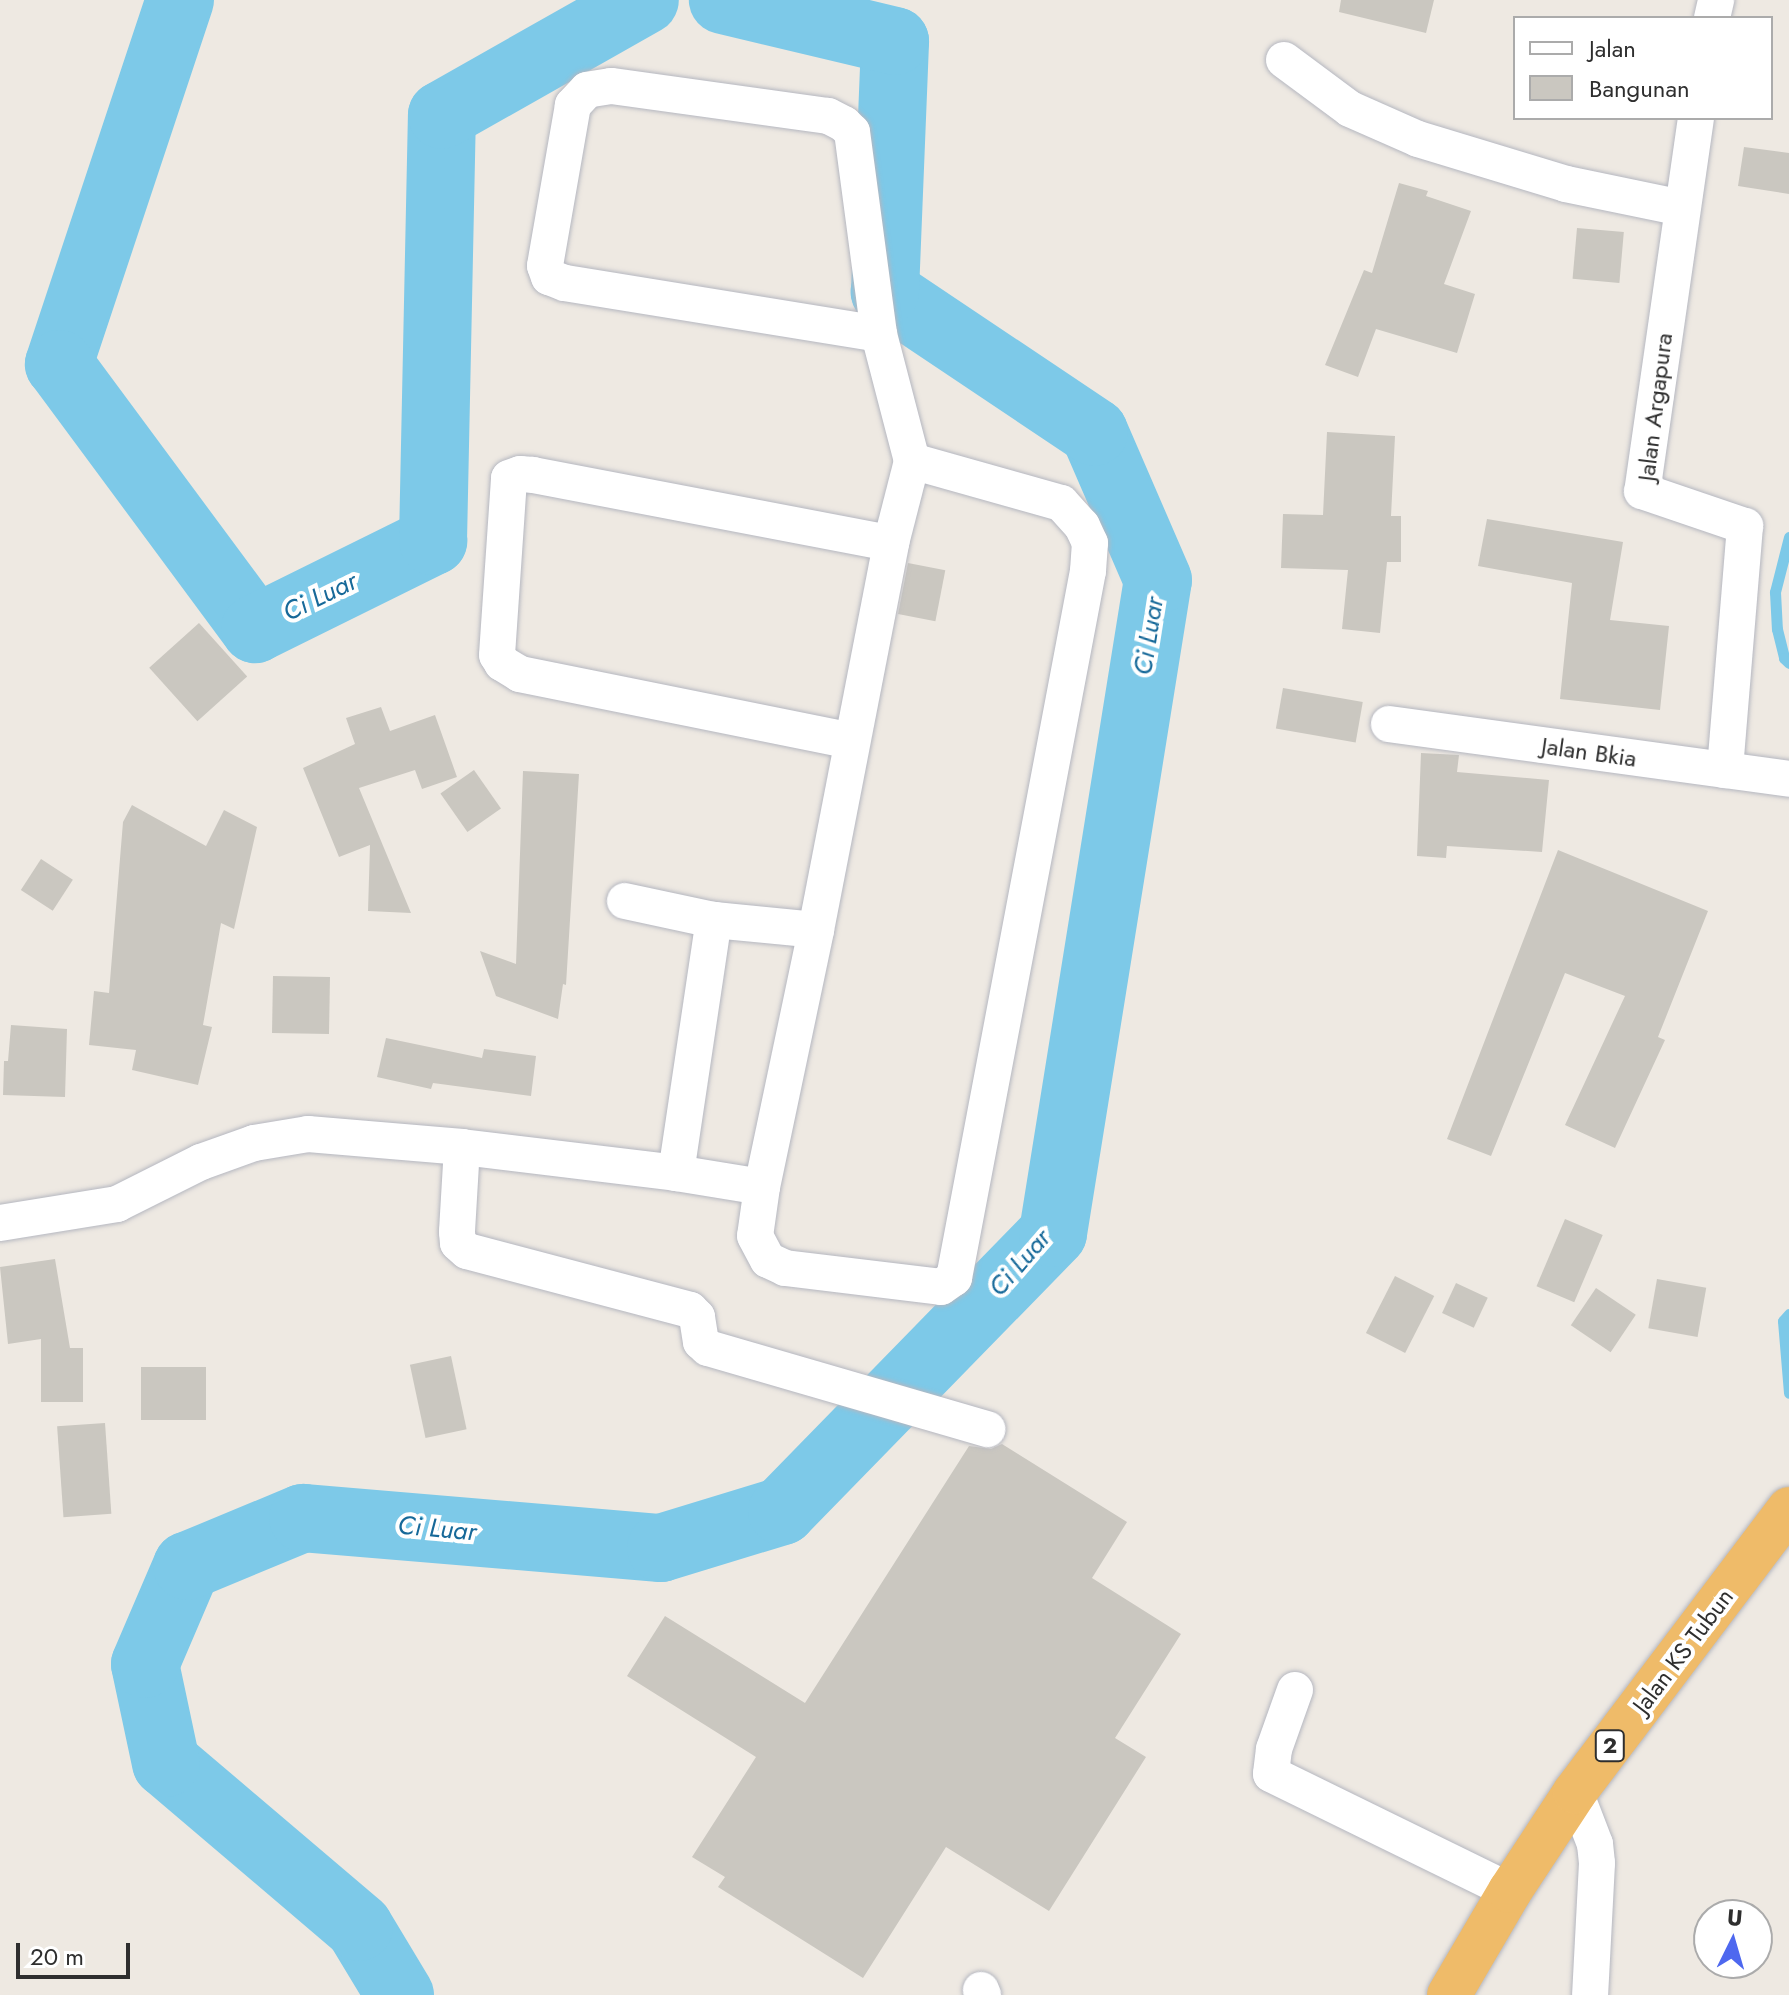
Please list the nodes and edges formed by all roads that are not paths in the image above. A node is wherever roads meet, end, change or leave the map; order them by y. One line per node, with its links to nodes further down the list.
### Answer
1 (1284, 60): 3 (street)
2 (1696, 120): 3 (street, Jalan Argapura)
3 (1682, 208): 9 (street, Jalan Argapura)
4 (879, 334): 4 (street); 5 (street)
5 (912, 461): 6 (street); 16 (street)
6 (891, 543): 8 (street); 8 (street)
7 (1389, 724): 9 (street, Jalan Bkia)
8 (852, 741): 13 (street)
9 (1725, 770): 10 (street, Jalan Bkia)
10 (1789, 779)
11 (625, 901): 12 (street)
12 (714, 920): 13 (street); 15 (street)
13 (816, 930): 16 (street)
14 (462, 1147): 15 (street); 17 (street); 18 (street)
15 (676, 1173): 16 (street)
16 (762, 1187)
17 (0, 1223)
18 (987, 1429)
19 (1789, 1509): 21 (highway, Jalan KS Tubun / 2)
20 (1295, 1690): 22 (street)
21 (1575, 1792): 22 (highway, Jalan KS Tubun / 2); 24 (street)
22 (1510, 1891): 23 (highway, Jalan KS Tubun / 2)
23 (1449, 1995)
24 (1590, 1995)

